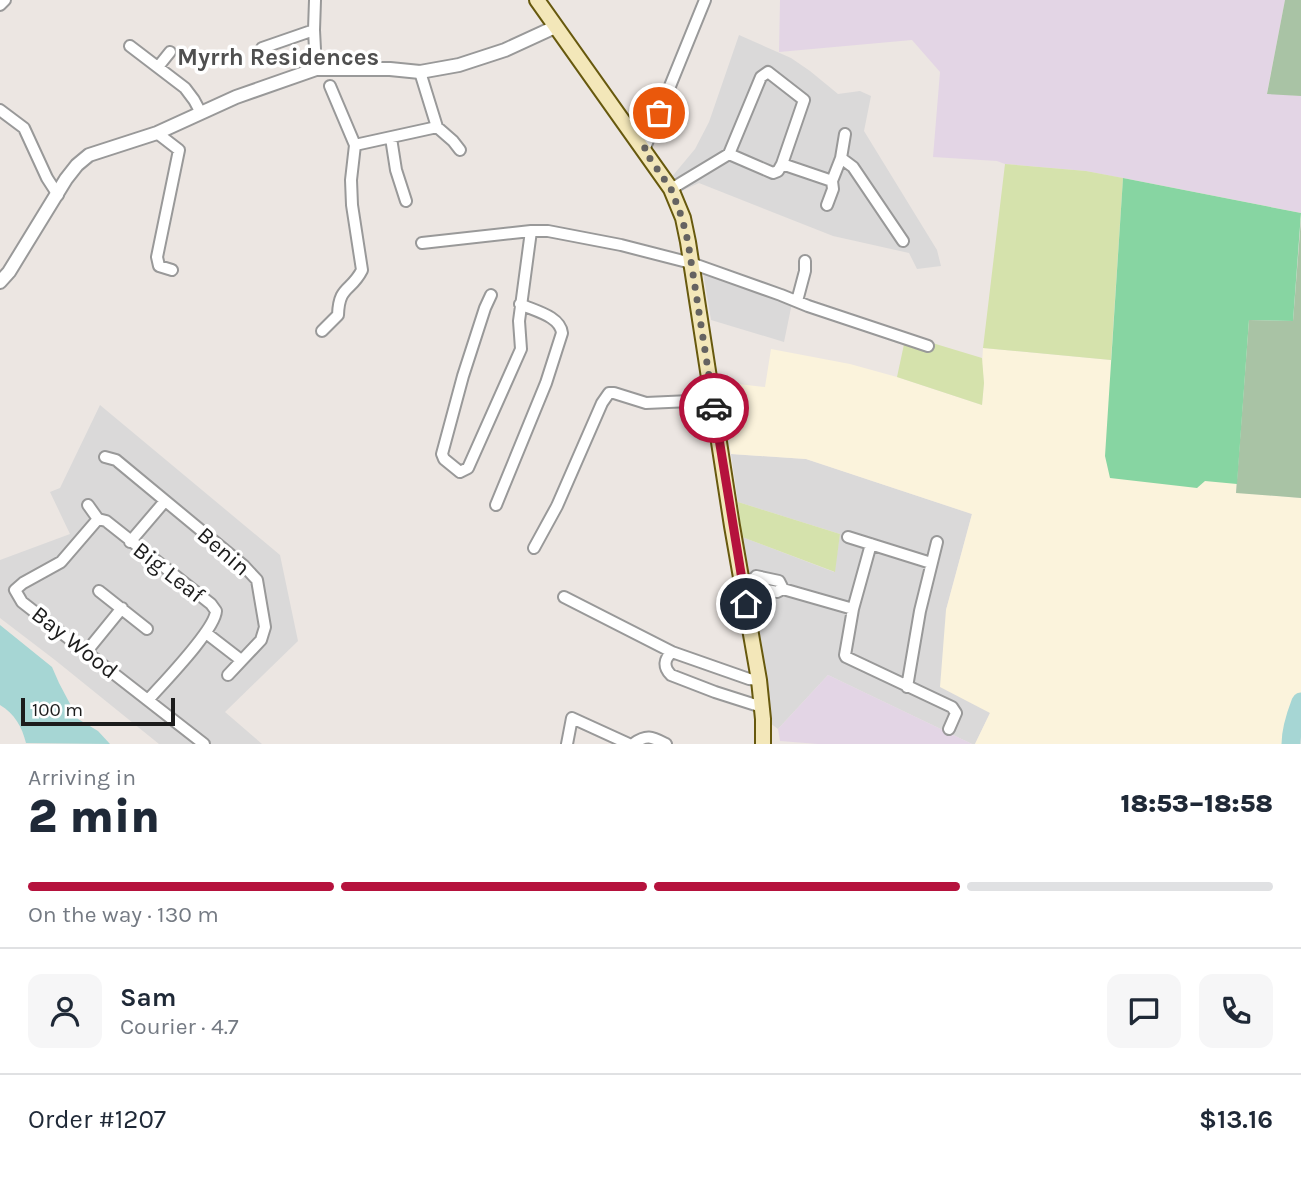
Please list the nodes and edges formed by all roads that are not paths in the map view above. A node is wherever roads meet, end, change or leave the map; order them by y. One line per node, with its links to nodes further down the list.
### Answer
1 (5, 0): 5 (street)
2 (315, 0): 7 (street)
3 (537, 0): 6 (main road)
4 (705, 0): 23 (street)
5 (0, 5)
6 (555, 27): 13 (street); 23 (main road)
7 (314, 30): 9 (street); 12 (street)
8 (130, 46): 11 (street)
9 (262, 48)
10 (170, 52): 11 (street)
11 (159, 67): 16 (street)
12 (316, 69): 13 (street); 16 (street)
13 (420, 72): 17 (street)
14 (330, 86): 21 (street)
15 (0, 110): 29 (street)
16 (201, 113): 18 (street)
17 (437, 127): 20 (street); 22 (street)
18 (157, 133): 29 (street); 37 (street)
19 (845, 134): 25 (street)
20 (391, 138): 21 (street); 30 (street)
21 (355, 145): 42 (street)
22 (460, 150)
23 (644, 150): 28 (main road)
24 (729, 154): 26 (street); 26 (street); 28 (street)
25 (841, 158): 27 (street); 33 (street)
26 (782, 164): 27 (street)
27 (832, 181): 31 (street)
28 (671, 189): 36 (main road)
29 (58, 195): 38 (street)
30 (406, 201)
31 (827, 205)
32 (531, 231): 34 (street); 36 (street); 41 (street)
33 (903, 241)
34 (422, 243)
35 (805, 261): 40 (street)
36 (691, 263): 40 (street); 44 (main road)
37 (172, 270)
38 (0, 282)
39 (491, 295): 41 (street)
40 (797, 301): 43 (street)
41 (520, 304): 48 (street)
42 (322, 331)
43 (928, 346)
44 (713, 400): 54 (street); 56 (main road)
45 (105, 457): 46 (street, Benin)
46 (165, 501): 51 (street); 65 (street, Benin)
47 (88, 505): 49 (street, Big Leaf)
48 (496, 505)
49 (98, 519): 51 (street, Big Leaf); 63 (street, Bay Wood)
50 (848, 537): 53 (street)
51 (130, 542): 62 (street, Big Leaf)
52 (937, 542): 55 (street)
53 (870, 544): 55 (street); 60 (street)
54 (534, 548)
55 (931, 563): 68 (street)
56 (746, 580): 60 (street); 67 (main road)
57 (99, 591): 59 (street)
58 (565, 597): 64 (street)
59 (122, 608): 61 (street); 63 (street)
60 (853, 609): 68 (street)
61 (147, 629)
62 (206, 633): 65 (street); 69 (street, Big Leaf)
63 (87, 651): 69 (street, Bay Wood)
64 (672, 652): 67 (street); 70 (street)
65 (241, 660): 66 (street, Benin)
66 (228, 675)
67 (759, 681): 70 (main road)
68 (907, 687): 71 (street)
69 (149, 700): 72 (street, Bay Wood)
70 (762, 707): 76 (main road)
71 (949, 729)
72 (204, 744)
73 (567, 744): 74 (street)
74 (631, 744): 75 (street)
75 (666, 744)
76 (763, 744)

